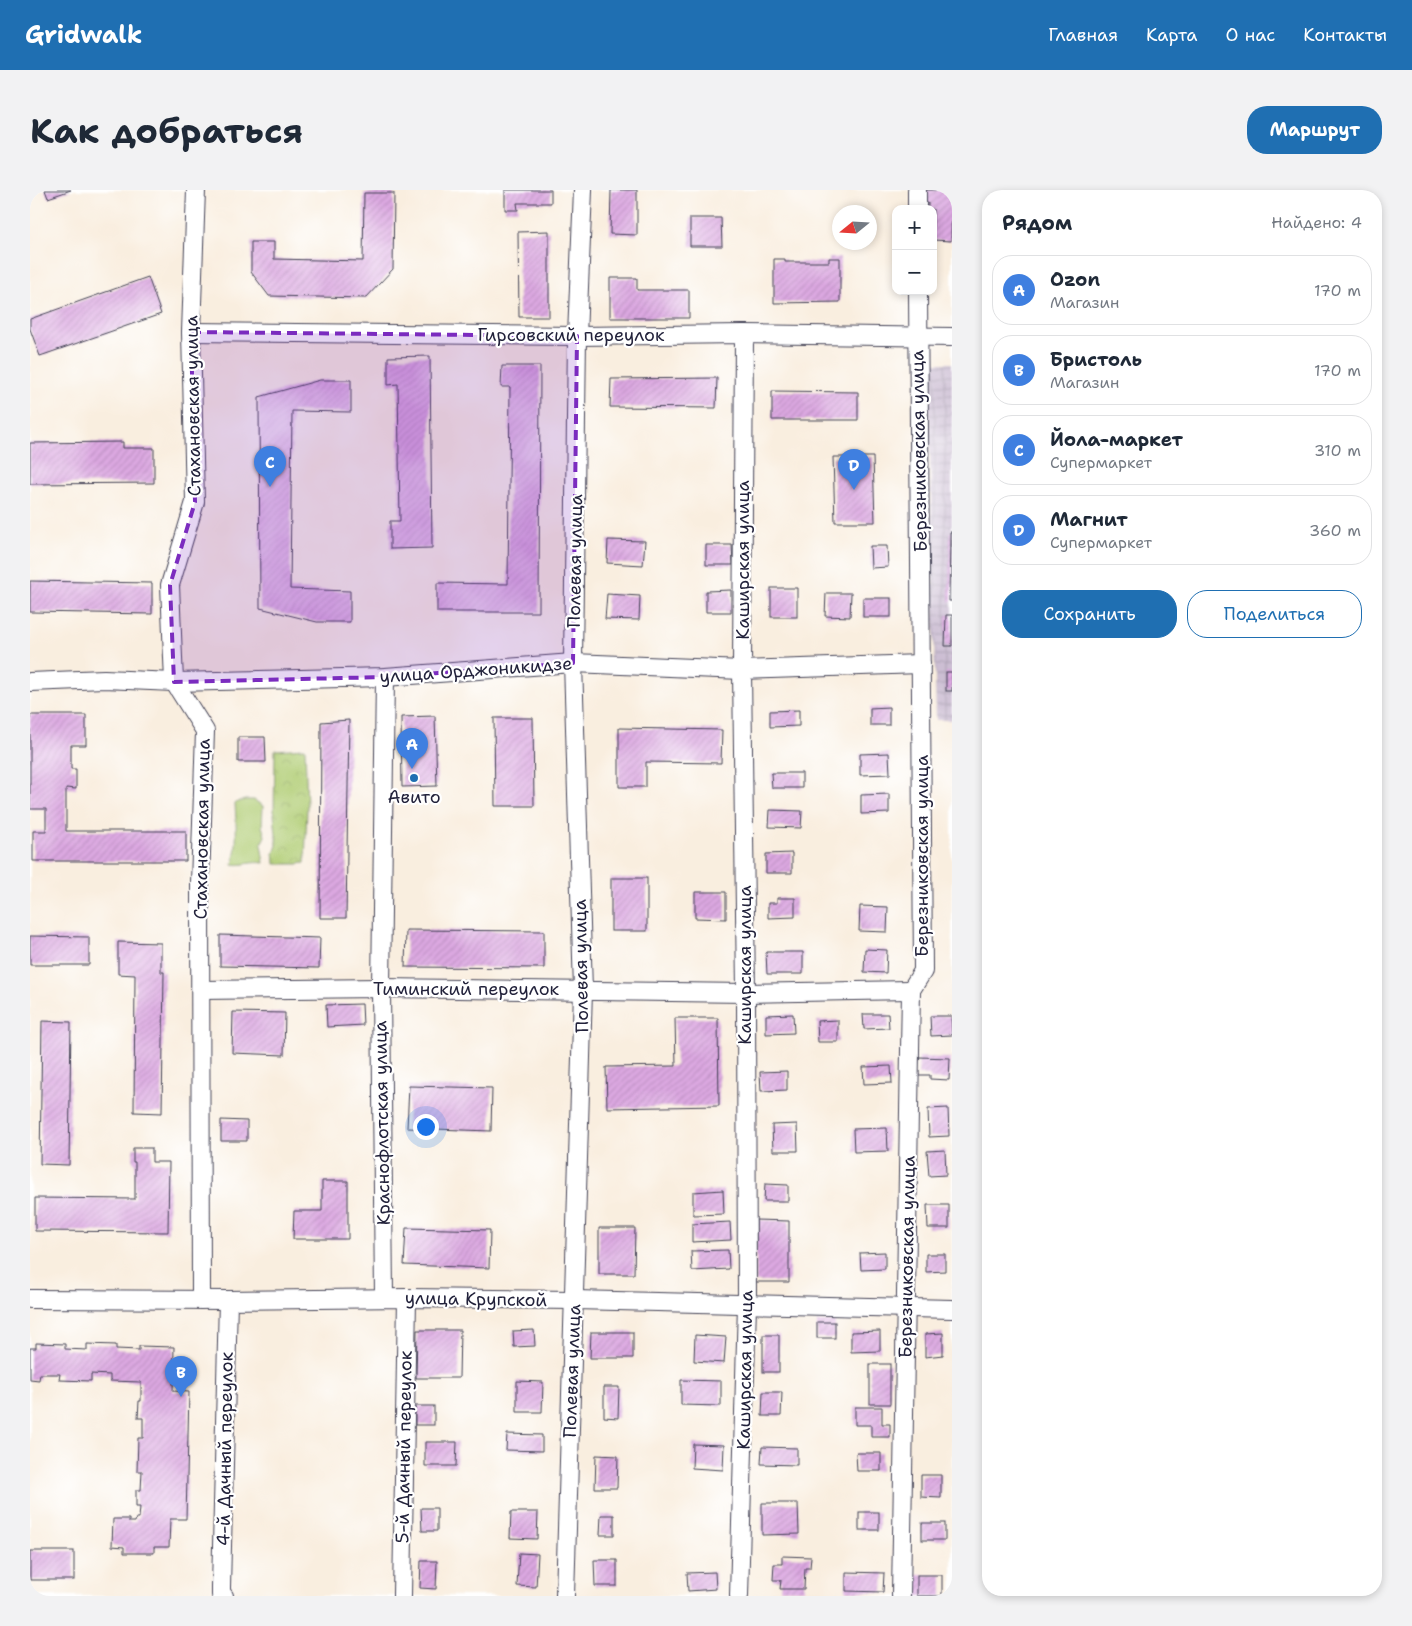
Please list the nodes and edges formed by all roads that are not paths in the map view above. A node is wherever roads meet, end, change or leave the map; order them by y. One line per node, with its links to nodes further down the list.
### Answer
1 (196, 190): 6 (street, Стахановская улица)
2 (583, 190): 8 (street, Полевая улица)
3 (917, 190): 4 (street)
4 (917, 205)
5 (918, 295): 9 (street, Березниковская улица)
6 (190, 332): 8 (street, Гирсовский переулок); 16 (street, Стахановская улица)
7 (744, 334): 8 (street, Гирсовский переулок); 9 (street, Гирсовский переулок); 13 (street, Каширская улица)
8 (577, 336): 11 (street, Полевая улица)
9 (918, 336): 10 (street, Гирсовский переулок); 12 (street, Березниковская улица)
10 (952, 337)
11 (573, 663): 13 (street, улица Орджоникидзе); 14 (street, улица Орджоникидзе); 19 (street, Полевая улица)
12 (921, 664): 13 (street, улица Орджоникидзе); 20 (street, Березниковская улица)
13 (742, 670): 21 (street, Каширская улица)
14 (385, 677): 16 (street, улица Орджоникидзе); 17 (street, Краснофлотская улица)
15 (30, 682): 16 (street, улица Орджоникидзе)
16 (174, 682): 18 (street, Стахановская улица)
17 (381, 988): 18 (street, Тиминский переулок); 19 (street, Тиминский переулок); 22 (street, Краснофлотская улица)
18 (200, 990): 25 (street, Стахановская улица)
19 (583, 990): 21 (street, Тиминский переулок); 27 (street, Полевая улица)
20 (911, 990): 21 (street, Тиминский переулок); 29 (street, Березниковская улица)
21 (746, 993): 28 (street, Каширская улица)
22 (384, 1298): 23 (street, улица Крупской); 26 (street, улица Крупской)
23 (407, 1298): 27 (street, улица Крупской); 32 (street, 5-й Дачный переулок)
24 (30, 1299): 25 (street, улица Крупской)
25 (201, 1300): 26 (street, улица Крупской)
26 (228, 1300): 31 (street, 4-й Дачный переулок)
27 (574, 1300): 28 (street, улица Крупской); 33 (street, Полевая улица)
28 (747, 1304): 29 (street, улица Крупской); 34 (street, Каширская улица)
29 (906, 1308): 30 (street, улица Крупской); 35 (street, Березниковская улица)
30 (952, 1309)
31 (224, 1596)
32 (402, 1596)
33 (565, 1596)
34 (739, 1596)
35 (901, 1596)

